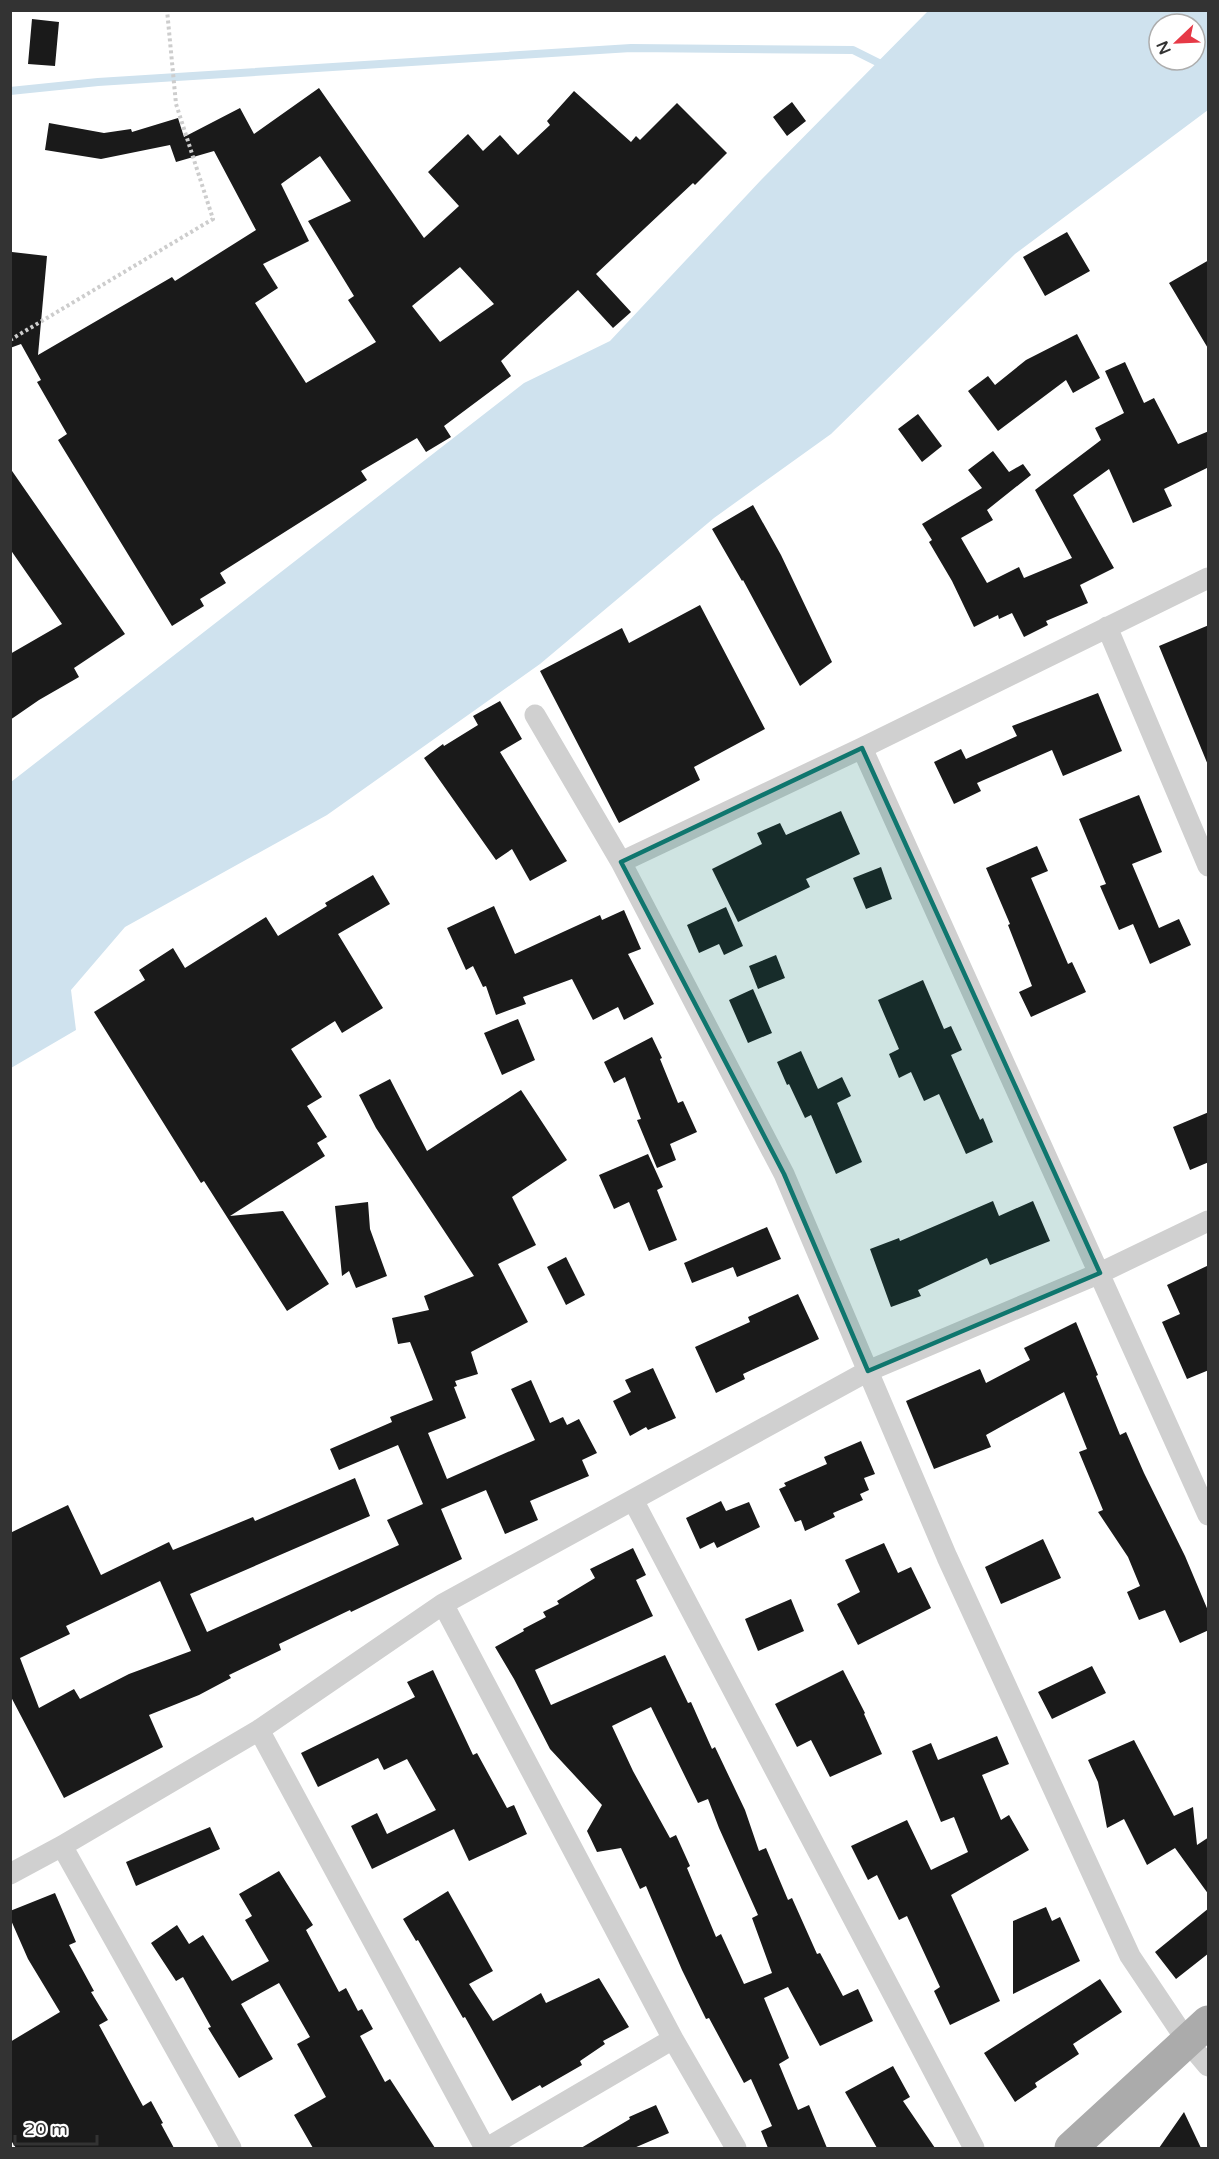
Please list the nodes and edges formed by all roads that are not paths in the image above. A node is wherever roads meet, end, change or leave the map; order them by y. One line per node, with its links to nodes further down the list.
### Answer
1 (1209, 578): 2 (street)
2 (1107, 627): 4 (street); 6 (street)
3 (535, 715): 5 (street)
4 (862, 748): 5 (street); 8 (street)
5 (621, 862): 9 (street)
6 (1209, 867)
7 (1209, 1221): 8 (street)
8 (1100, 1273): 9 (street); 11 (street)
9 (868, 1371): 10 (street); 16 (street)
10 (633, 1500): 12 (street); 22 (street)
11 (1209, 1515)
12 (443, 1604): 13 (street); 17 (street)
13 (259, 1730): 14 (street); 20 (street)
14 (62, 1846): 15 (street); 19 (street)
15 (10, 1874)
16 (1198, 2032): 18 (street); 23 (main road)
17 (673, 2039): 20 (street); 21 (street)
18 (1209, 2066)
19 (231, 2148)
20 (486, 2148)
21 (736, 2148)
22 (974, 2148)
23 (1071, 2148)

